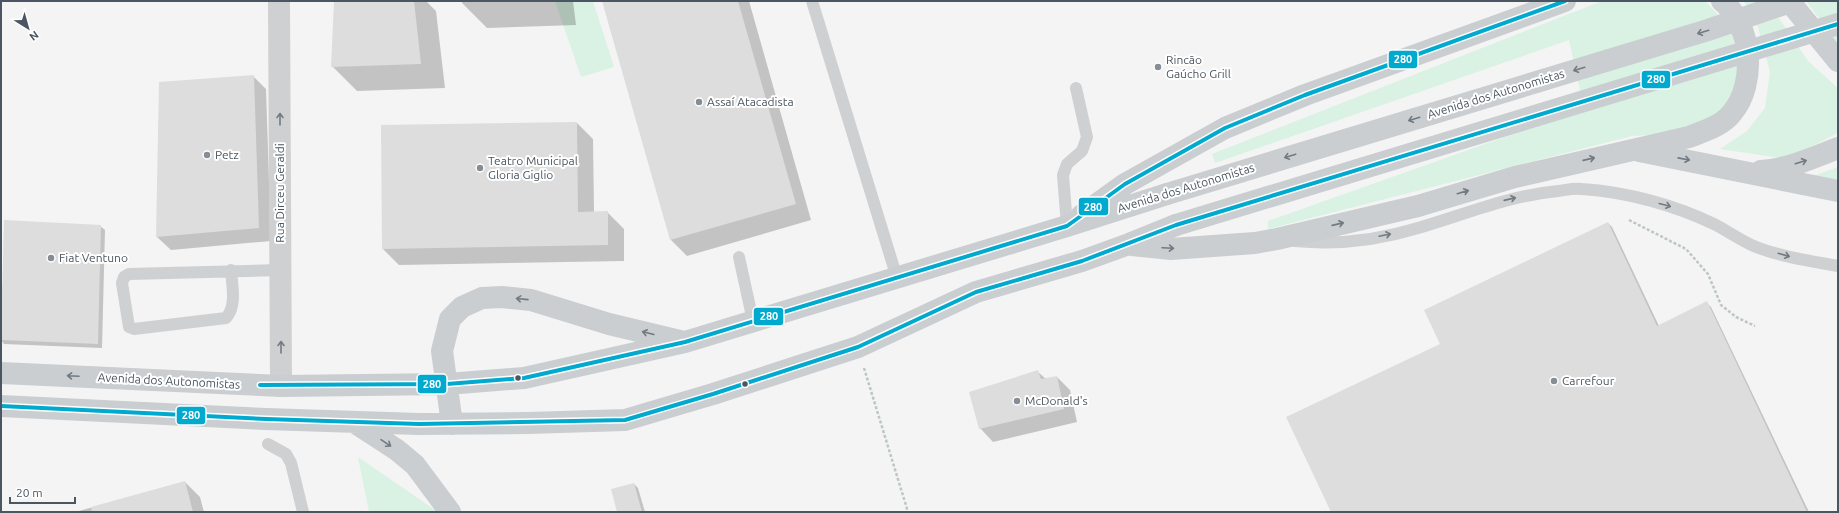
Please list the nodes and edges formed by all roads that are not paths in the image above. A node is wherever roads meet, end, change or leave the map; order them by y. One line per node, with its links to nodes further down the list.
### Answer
1 (279, 1): 20 (street, Rua Dirceu Geraldi, one-way to 1)
2 (812, 1): 21 (lane)
3 (1565, 1): 14 (main road)
4 (1722, 1): 11 (main road)
5 (1789, 1): 8 (main road)
6 (1793, 1): 14 (main road, Avenida dos Autonomistas, one-way to 14, bridge)
7 (1838, 24): 16 (main road, bridge)
8 (1834, 54)
9 (1076, 88): 14 (lane)
10 (1838, 148): 12 (main road, one-way to 10)
11 (1632, 149): 12 (main road, one-way to 12); 15 (main road, one-way to 11)
12 (1750, 172): 13 (main road)
13 (1838, 192)
14 (1067, 226): 21 (main road, Avenida dos Autonomistas)
15 (1277, 239): 16 (main road, one-way to 15); 18 (lane, one-way to 18)
16 (1129, 244): 29 (main road)
17 (738, 257): 22 (lane)
18 (1838, 266)
19 (231, 270): 19 (lane); 20 (lane)
20 (280, 270): 26 (street, Rua Dirceu Geraldi, one-way to 20)
21 (897, 278): 22 (main road, Avenida dos Autonomistas)
22 (754, 321): 23 (main road, Avenida dos Autonomistas)
23 (686, 342): 25 (main road, Avenida dos Autonomistas); 25 (main road, one-way to 25)
24 (1, 373): 26 (main road, Avenida dos Autonomistas, one-way to 24)
25 (447, 384): 26 (main road, Avenida dos Autonomistas); 29 (main road)
26 (281, 386)
27 (1, 406): 28 (main road)
28 (354, 422): 29 (main road); 32 (main road, one-way to 32)
29 (452, 424)
30 (268, 444): 31 (lane)
31 (303, 512)
32 (450, 512)

